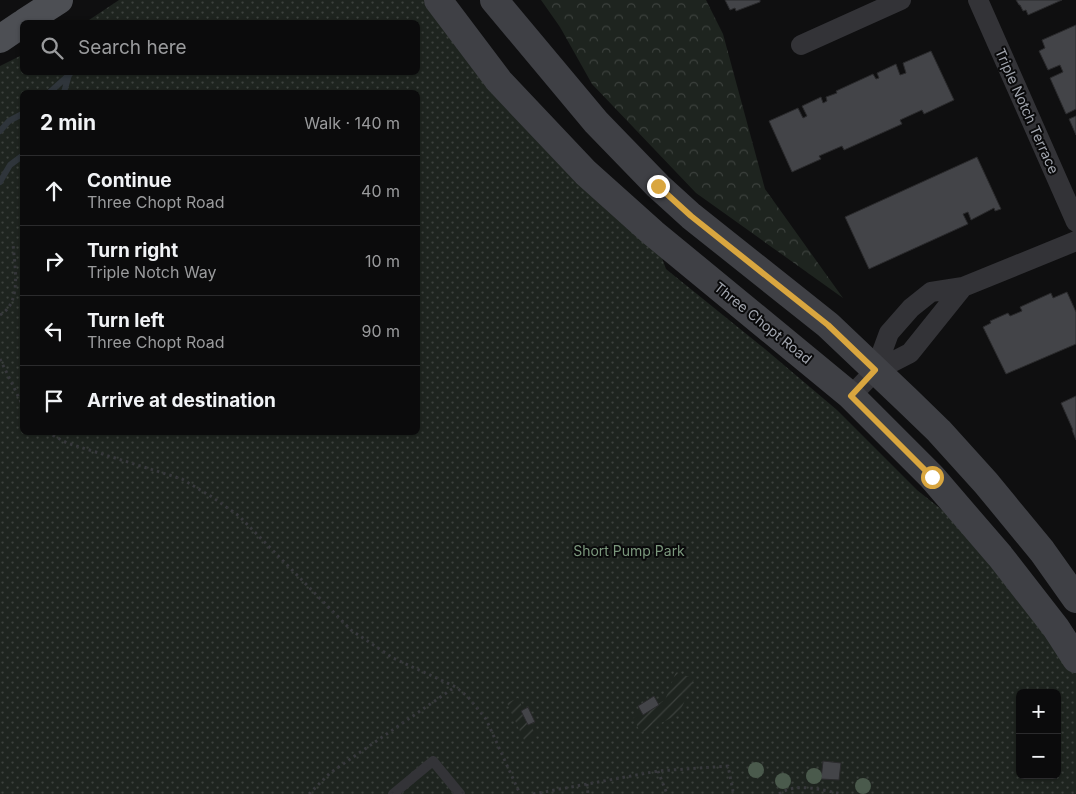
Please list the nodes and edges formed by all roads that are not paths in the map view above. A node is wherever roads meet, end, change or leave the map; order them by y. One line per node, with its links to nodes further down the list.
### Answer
1 (59, 0): 6 (main road)
2 (438, 0): 14 (main road, Three Chopt Road)
3 (494, 0): 13 (main road)
4 (900, 0): 9 (street)
5 (978, 0): 10 (street, Triple Notch Terrace)
6 (29, 20)
7 (20, 26): 8 (main road)
8 (0, 39)
9 (801, 45)
10 (1076, 222)
11 (1076, 241): 12 (street)
12 (964, 287): 13 (street); 13 (street)
13 (875, 370): 14 (street); 15 (main road)
14 (851, 396): 16 (main road, Three Chopt Road)
15 (1076, 599)
16 (1076, 659)
17 (393, 794): 18 (lane)
18 (460, 794)

